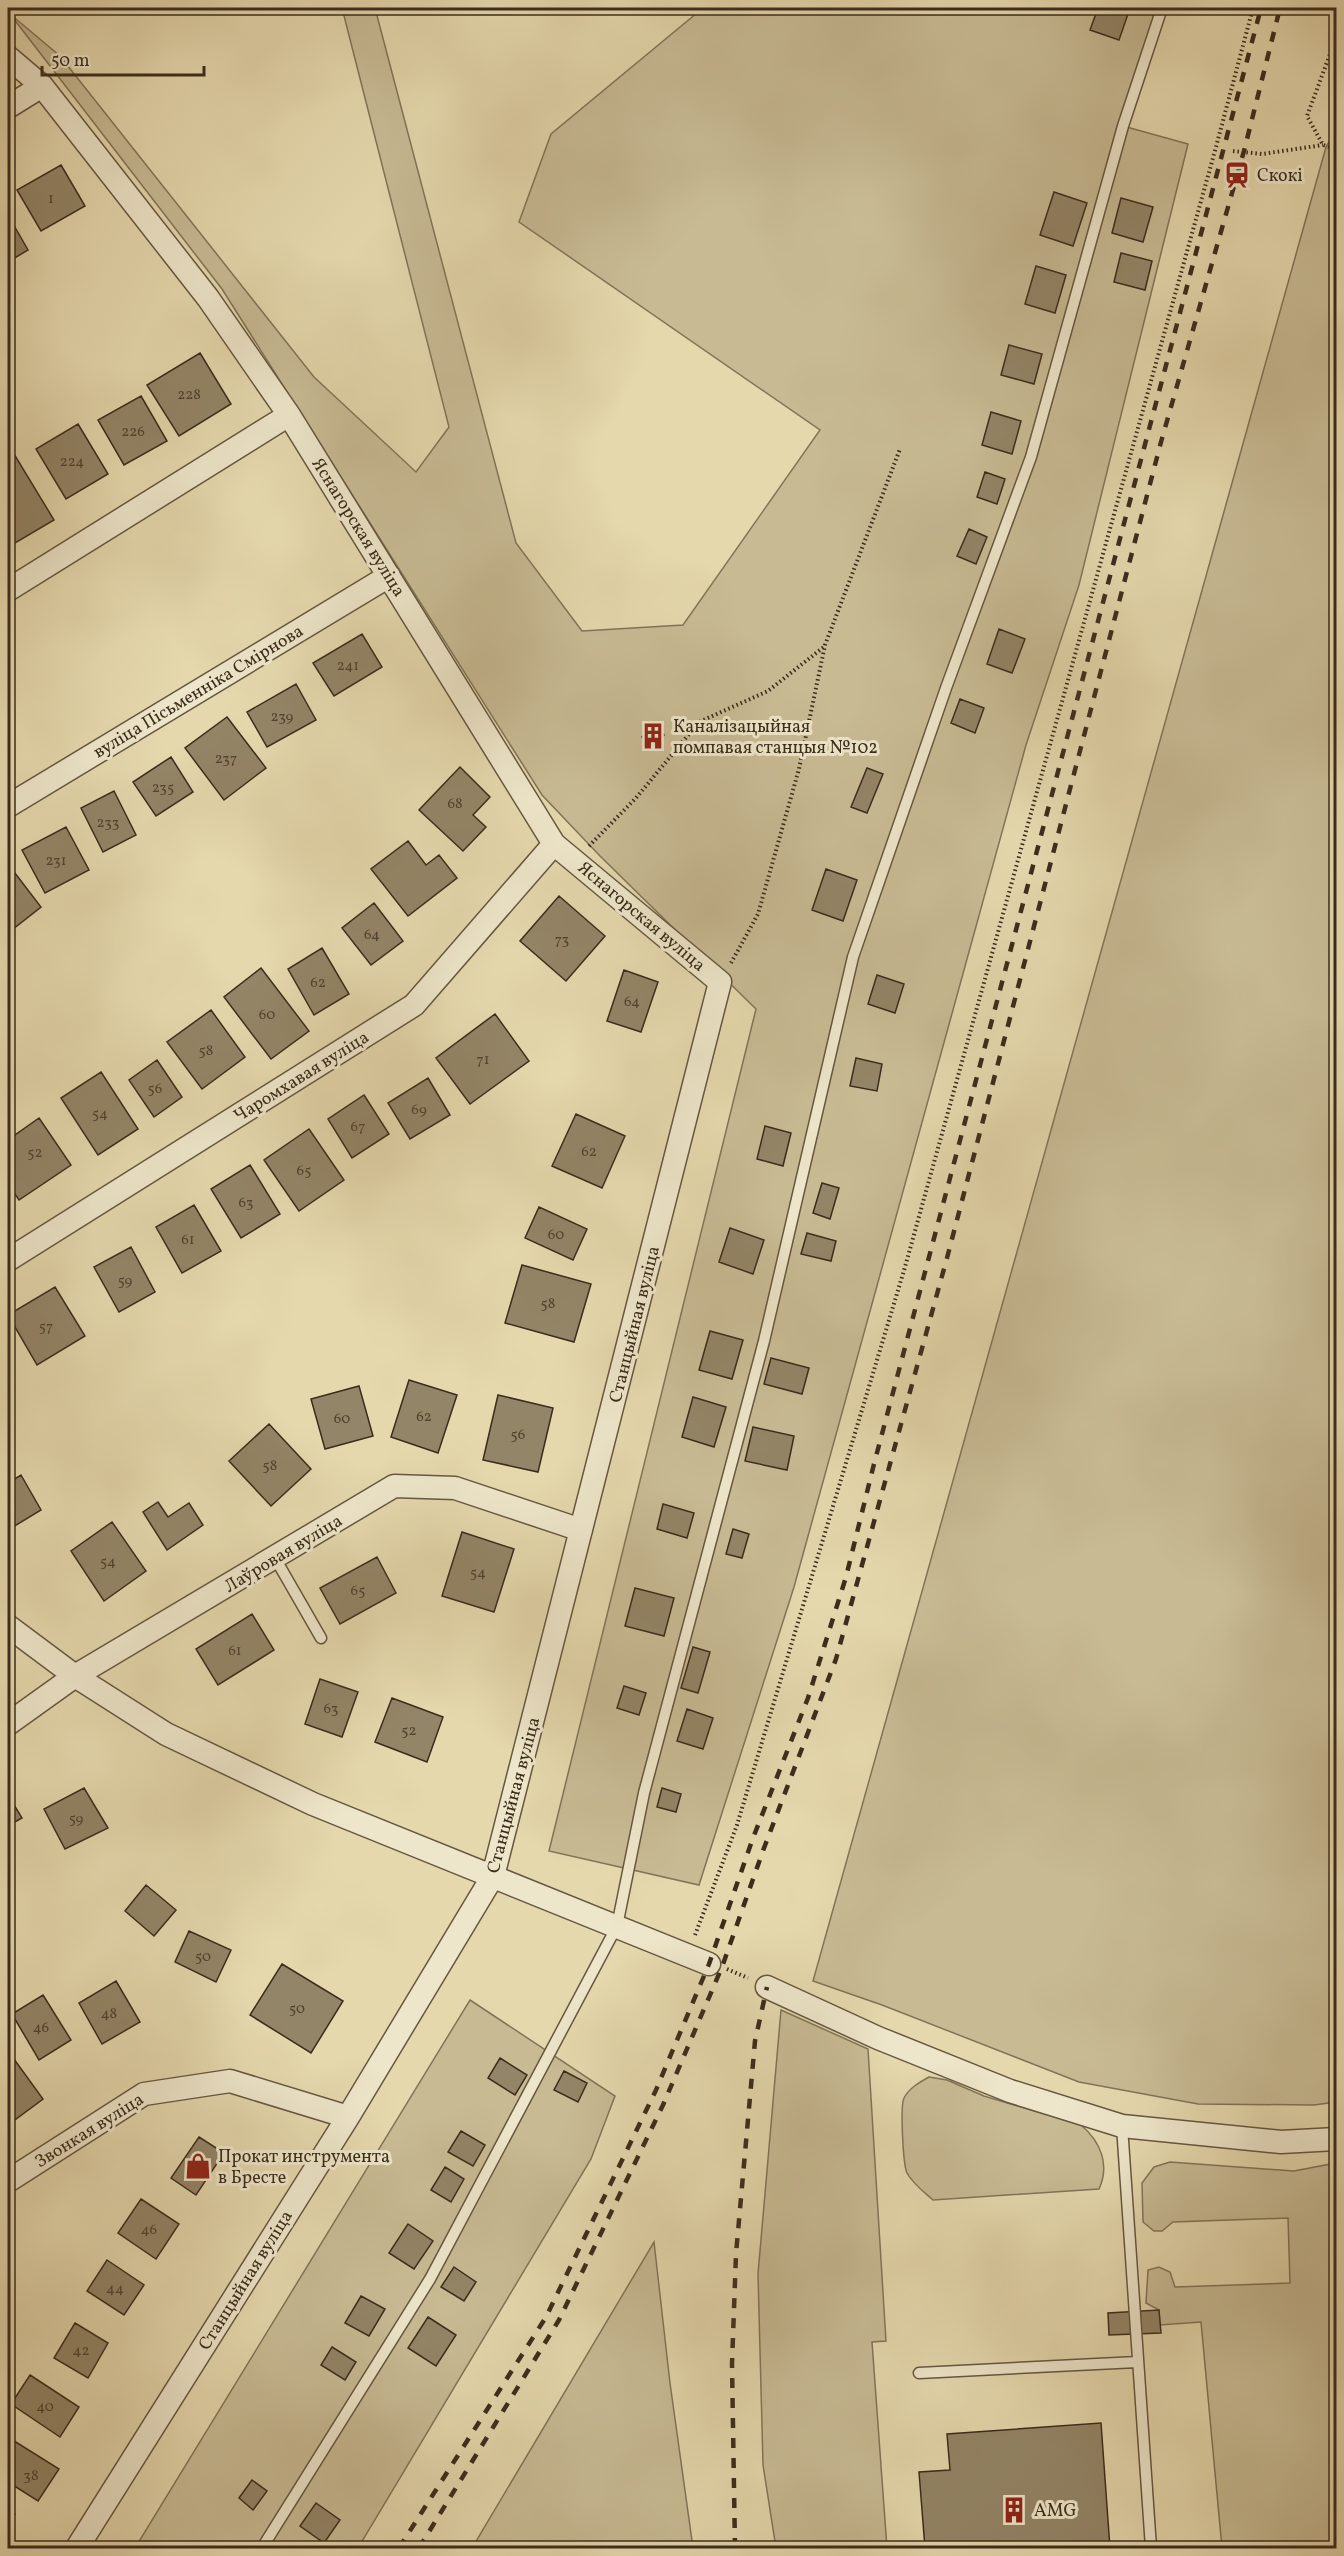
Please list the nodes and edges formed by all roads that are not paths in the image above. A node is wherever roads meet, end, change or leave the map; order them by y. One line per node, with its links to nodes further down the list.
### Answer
1 (1162, 8): 19 (lane)
2 (8, 57): 3 (street, Яснагорская вуліца)
3 (42, 86): 4 (street); 5 (street, Яснагорская вуліца)
4 (8, 107)
5 (289, 415): 6 (street, Яснагорская вуліца); 7 (street)
6 (389, 576): 8 (street, вуліца Пісьменніка Смірнова); 9 (street, Яснагорская вуліца)
7 (8, 590)
8 (8, 806)
9 (554, 844): 10 (street, Яснагорская вуліца); 11 (street, Чаромхавая вуліца)
10 (720, 982): 12 (street, Станцыйная вуліца)
11 (8, 1260)
12 (581, 1530): 13 (street, Лаўровая вуліца); 18 (street, Станцыйная вуліца)
13 (275, 1558): 15 (lane); 16 (street, Лаўровая вуліца)
14 (8, 1626): 16 (street)
15 (321, 1638)
16 (75, 1676): 17 (street, Лаўровая вуліца); 18 (street)
17 (8, 1724)
18 (493, 1876): 19 (street); 22 (street, Станцыйная вуліца)
19 (617, 1926): 20 (street); 29 (lane)
20 (709, 1964)
21 (766, 1987): 23 (street)
22 (348, 2117): 25 (street, Звонкая вуліца); 28 (street, Станцыйная вуліца)
23 (1122, 2126): 24 (street); 26 (lane)
24 (1336, 2139)
25 (8, 2181)
26 (1137, 2362): 27 (lane); 30 (lane)
27 (919, 2373)
28 (77, 2548)
29 (262, 2548)
30 (1151, 2548)

